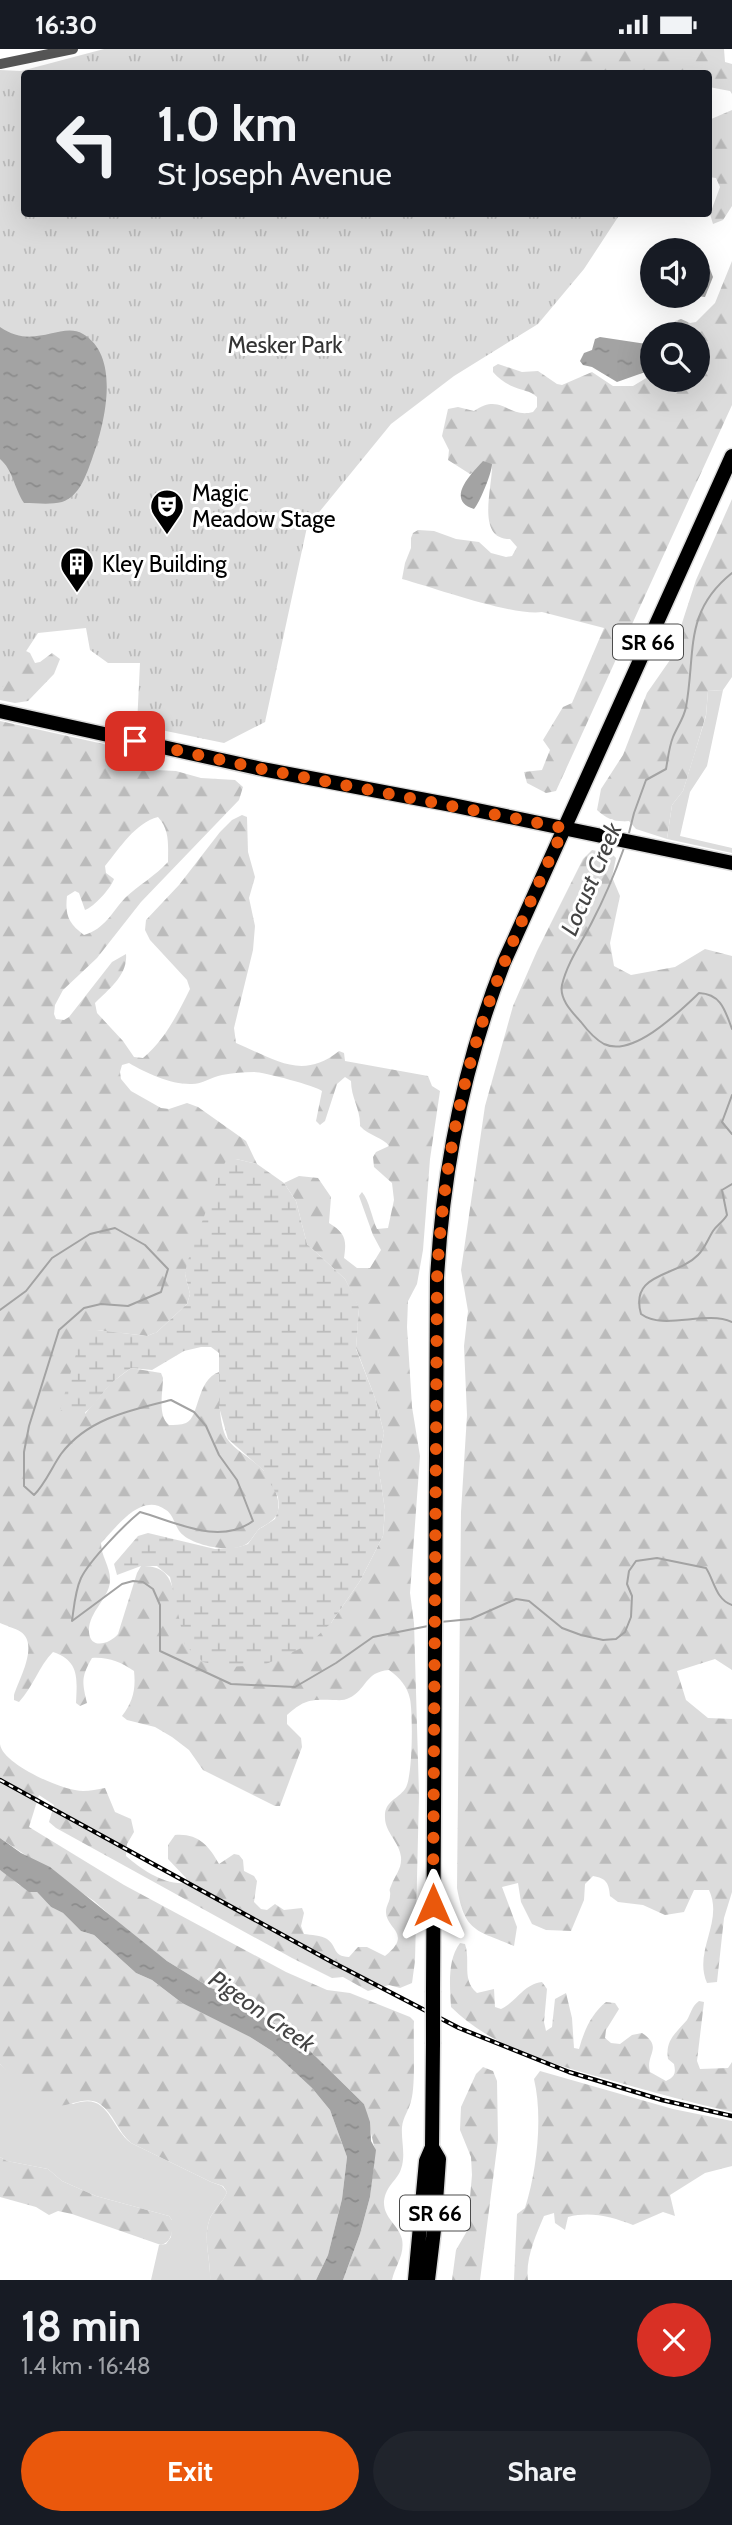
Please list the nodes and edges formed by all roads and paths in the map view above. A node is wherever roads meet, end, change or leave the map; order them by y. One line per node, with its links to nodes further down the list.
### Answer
1 (73, 49): 2 (street)
2 (0, 64)
3 (732, 456): 5 (main road, SR 66)
4 (0, 711): 5 (main road)
5 (564, 828): 6 (main road); 7 (main road, SR 66, bridge)
6 (732, 863)
7 (432, 2147): 8 (main road, SR 66); 9 (main road, SR 66)
8 (415, 2280)
9 (428, 2280)

